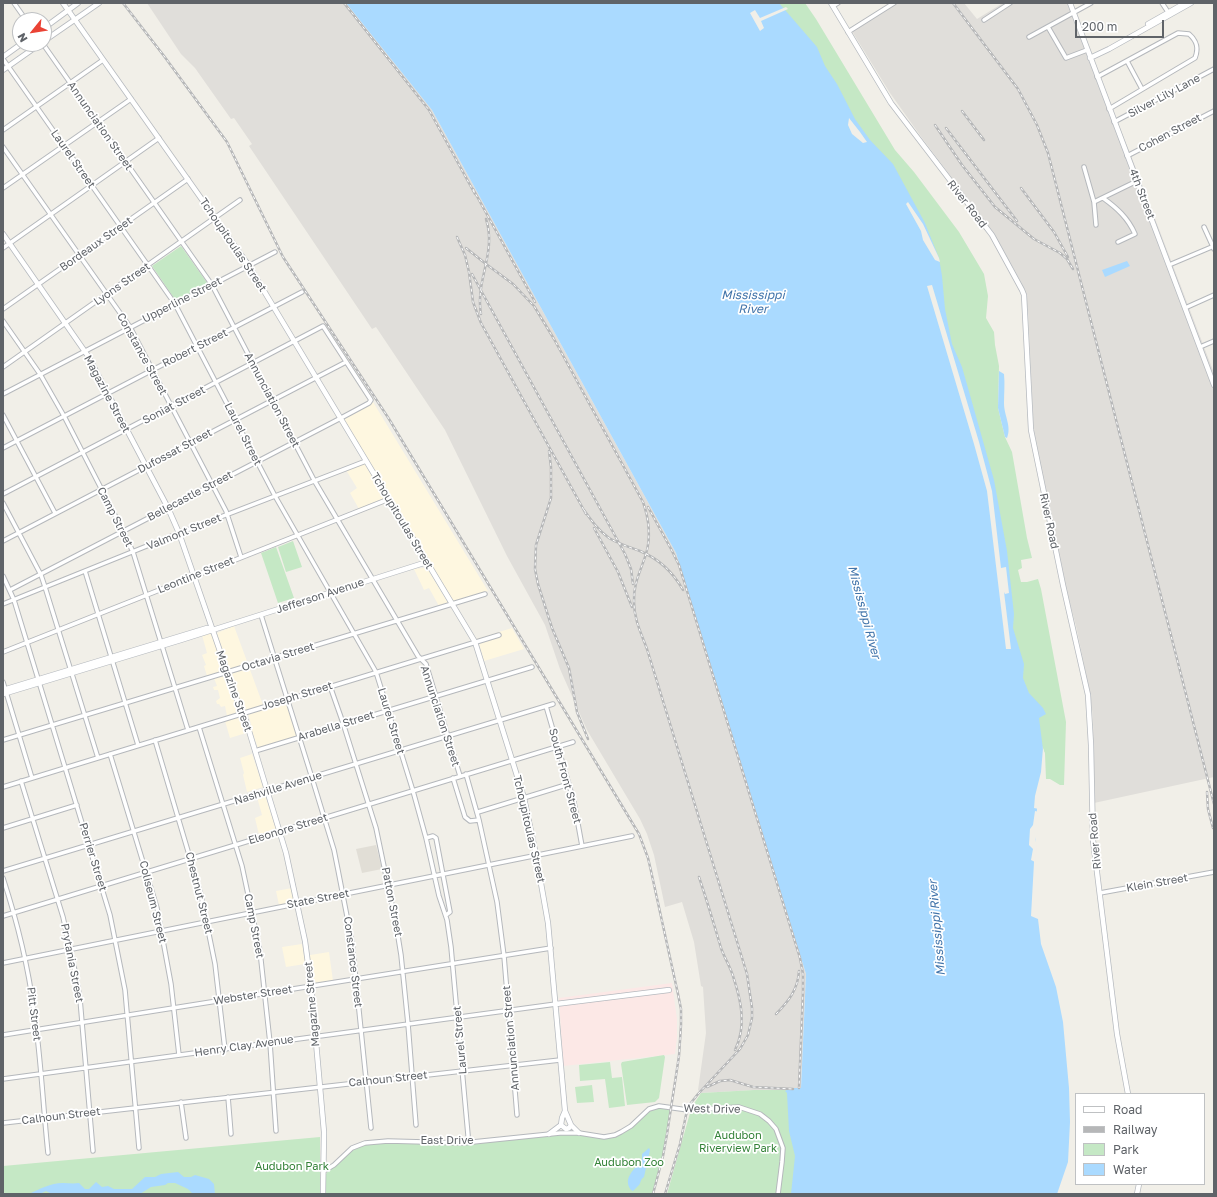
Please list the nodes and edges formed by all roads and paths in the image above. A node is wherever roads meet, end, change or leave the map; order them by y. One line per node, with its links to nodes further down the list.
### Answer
1 (14, 3): 15 (street)
2 (63, 3): 14 (street, Tchoupitoulas Street)
3 (78, 3): 14 (street)
4 (99, 3): 18 (street)
5 (838, 3): 13 (street)
6 (894, 3): 22 (street)
7 (1010, 3): 19 (street)
8 (1070, 3): 17 (street, 4th Street)
9 (1091, 3): 17 (street)
10 (1185, 3): 16 (street)
11 (1191, 3): 29 (street)
12 (1163, 4): 16 (street)
13 (832, 5): 22 (street, River Road)
14 (68, 10): 18 (street, Tchoupitoulas Street); 20 (street)
15 (20, 12)
16 (1168, 12): 29 (street)
17 (1074, 14): 21 (street); 25 (street, 4th Street)
18 (74, 20): 23 (street); 31 (street, Tchoupitoulas Street)
19 (984, 20)
20 (52, 22)
21 (1048, 26): 24 (street); 25 (street)
22 (848, 32): 245 (street, River Road)
23 (52, 35)
24 (1029, 37)
25 (1087, 50): 29 (street, 4th Street)
26 (12, 51): 30 (street)
27 (28, 52): 33 (street)
28 (49, 52): 37 (street, Annunciation Street)
29 (1089, 57): 36 (street, 4th Street)
30 (3, 58): 33 (street, Laurel Street)
31 (103, 60): 37 (street); 39 (street, Tchoupitoulas Street)
32 (1127, 61): 36 (street); 38 (street); 38 (street)
33 (8, 66): 35 (street); 40 (street, Laurel Street)
34 (1214, 69): 44 (street, Silver Lily Lane)
35 (3, 70)
36 (1097, 77): 41 (street, 4th Street)
37 (70, 83): 40 (street); 43 (street, Annunciation Street)
38 (1142, 89): 41 (street)
39 (131, 99): 43 (street); 46 (street, Tchoupitoulas Street)
40 (36, 106): 45 (street); 47 (street, Laurel Street)
41 (1109, 109): 44 (street, 4th Street)
42 (1214, 111): 49 (street, Cohen Street)
43 (98, 122): 47 (street); 50 (street, Annunciation Street)
44 (1114, 122): 49 (street, 4th Street)
45 (3, 130)
46 (159, 138): 50 (street); 53 (street, Tchoupitoulas Street)
47 (64, 146): 52 (street); 55 (street, Laurel Street)
48 (3, 147): 52 (street, Constance Street)
49 (1127, 156): 54 (street, 4th Street)
50 (126, 162): 55 (street); 59 (street, Annunciation Street)
51 (1084, 167): 60 (street)
52 (23, 175): 56 (street); 61 (street, Constance Street)
53 (188, 179): 59 (street, Bordeaux Street); 62 (street, Tchoupitoulas Street)
54 (1136, 181): 57 (street); 75 (street, 4th Street)
55 (92, 186): 61 (street); 64 (street, Laurel Street)
56 (3, 188)
57 (1103, 198): 60 (street); 68 (street)
58 (240, 200): 62 (street, Lyons Street)
59 (154, 202): 64 (street, Bordeaux Street); 67 (street, Annunciation Street)
60 (1094, 202): 63 (street)
61 (51, 215): 69 (street); 73 (street, Constance Street)
62 (216, 218): 67 (street, Lyons Street); 76 (street, Tchoupitoulas Street)
63 (1096, 225)
64 (121, 226): 73 (street, Bordeaux Street); 74 (street, Laurel Street)
65 (1204, 227): 70 (street)
66 (3, 234): 69 (street, Magazine Street)
67 (182, 242): 74 (street, Lyons Street); 78 (street, Annunciation Street)
68 (1118, 242)
69 (10, 244): 71 (street); 77 (street, Magazine Street)
70 (1214, 247): 75 (street)
71 (3, 248)
72 (275, 252): 76 (street, Upperline Street)
73 (79, 255): 77 (street, Bordeaux Street); 80 (street, Constance Street)
74 (148, 265): 80 (street, Lyons Street); 82 (street, Laurel Street)
75 (1169, 265): 85 (street, 4th Street)
76 (249, 266): 78 (street, Upperline Street); 83 (street, Tchoupitoulas Street)
77 (38, 284): 84 (street, Bordeaux Street); 87 (street, Magazine Street)
78 (212, 285): 82 (street, Upperline Street); 89 (street, Annunciation Street)
79 (302, 292): 83 (street, Robert Street)
80 (107, 294): 87 (street, Lyons Street); 88 (street, Constance Street)
81 (1214, 295): 85 (street)
82 (175, 304): 88 (street, Upperline Street); 92 (street, Laurel Street)
83 (274, 307): 89 (street, Robert Street); 91 (street, Tchoupitoulas Street)
84 (3, 308)
85 (1185, 308): 93 (street, 4th Street)
86 (3, 321): 95 (street, Camp Street)
87 (65, 324): 94 (street, Magazine Street); 95 (street, Lyons Street)
88 (130, 327): 94 (street, Upperline Street); 99 (street, Constance Street)
89 (234, 328): 92 (street, Robert Street); 97 (street, Annunciation Street)
90 (1214, 341): 93 (street)
91 (295, 342): 96 (street, Soniat Street); 97 (street, Soniat Street); 101 (street, Tchoupitoulas Street)
92 (198, 346): 99 (street, Robert Street); 102 (street, Laurel Street)
93 (1200, 347): 103 (street, 4th Street)
94 (85, 351): 100 (street, Upperline Street); 105 (street, Magazine Street)
95 (25, 352): 98 (street, Lyons Street); 100 (street, Camp Street)
96 (346, 362): 101 (street, Dufossat Street); 110 (street, Bellecastle Street)
97 (253, 364): 102 (street, Soniat Street); 106 (street, Annunciation Street)
98 (3, 367)
99 (152, 370): 105 (street, Robert Street); 107 (street, Constance Street)
100 (40, 374): 104 (street, Upperline Street); 109 (street, Camp Street)
101 (316, 377): 106 (street, Dufossat Street); 110 (street, Tchoupitoulas Street)
102 (216, 382): 107 (street, Soniat Street); 111 (street, Laurel Street)
103 (1214, 385)
104 (3, 394)
105 (107, 394): 109 (street, Robert Street); 112 (street, Magazine Street)
106 (272, 400): 111 (street, Dufossat Street); 114 (street, Annunciation Street)
107 (171, 406): 112 (street, Soniat Street); 115 (street, Constance Street)
108 (3, 415): 113 (street)
109 (64, 416): 113 (street, Robert Street); 117 (street, Camp Street)
110 (341, 418): 114 (street, Bellecastle Street); 118 (street, Tchoupitoulas Street)
111 (236, 419): 115 (street, Dufossat Street); 119 (street, Laurel Street)
112 (126, 430): 117 (street, Soniat Street); 120 (street, Magazine Street)
113 (17, 441): 116 (street, Robert Street); 121 (street)
114 (294, 442): 119 (street, Bellecastle Street); 122 (street, Annunciation Street)
115 (191, 443): 120 (street, Dufossat Street); 123 (street, Constance Street)
116 (3, 448)
117 (82, 453): 121 (street, Soniat Street); 124 (street, Camp Street)
118 (366, 461): 122 (street, Valmont Street); 127 (street, Tchoupitoulas Street)
119 (257, 462): 123 (street, Bellecastle Street); 126 (street, Laurel Street)
120 (146, 466): 124 (street, Dufossat Street); 129 (street, Magazine Street)
121 (36, 477): 125 (street, Soniat Street); 130 (street)
122 (314, 480): 126 (street, Valmont Street); 132 (street, Annunciation Street)
123 (213, 485): 129 (street, Bellecastle Street); 131 (street, Constance Street)
124 (101, 489): 130 (street, Dufossat Street); 133 (street, Camp Street)
125 (3, 494)
126 (275, 496): 131 (street, Valmont Street); 136 (street, Laurel Street)
127 (389, 499): 132 (street, Leontine Street); 140 (street, Tchoupitoulas Street)
128 (3, 503): 134 (street)
129 (168, 508): 133 (street, Bellecastle Street); 135 (street, Magazine Street)
130 (55, 513): 134 (street, Dufossat Street)
131 (227, 514): 135 (street, Valmont Street); 139 (street, Constance Street)
132 (336, 519): 136 (street, Leontine Street); 145 (street, Annunciation Street)
133 (123, 531): 138 (street, Camp Street); 142 (street, Bellecastle Street)
134 (18, 533): 137 (street, Dufossat Street); 142 (street)
135 (179, 533): 138 (street, Valmont Street); 144 (street, Magazine Street)
136 (297, 535): 139 (street, Leontine Street); 148 (street, Laurel Street)
137 (3, 541)
138 (133, 552): 141 (street, Valmont Street); 150 (street, Camp Street)
139 (242, 557): 144 (street, Leontine Street)
140 (427, 562): 145 (street, Jefferson Avenue); 153 (street, Tchoupitoulas Street)
141 (85, 571): 146 (street, Valmont Street); 154 (street)
142 (41, 575): 146 (street); 147 (street, Bellecastle Street)
143 (3, 576): 147 (street, Perrier Street)
144 (194, 576): 150 (street, Leontine Street); 158 (street, Magazine Street)
145 (372, 580): 148 (street, Jefferson Avenue); 156 (street, Annunciation Street)
146 (45, 587): 151 (street, Valmont Street); 157 (street)
147 (10, 590): 151 (street, Perrier Street)
148 (330, 592): 155 (street, Jefferson Avenue); 159 (street, Laurel Street)
149 (485, 594): 153 (street, Octavia Street)
150 (146, 595): 154 (street, Leontine Street); 163 (street, Camp Street)
151 (14, 600): 152 (street, Valmont Street); 161 (street, Perrier Street)
152 (3, 604)
153 (452, 604): 156 (street, Octavia Street); 162 (street, Tchoupitoulas Street)
154 (97, 614): 157 (street, Leontine Street); 167 (street)
155 (261, 615): 158 (street, Jefferson Avenue); 165 (street, Constance Street)
156 (397, 620): 159 (street, Octavia Street); 166 (street, Annunciation Street)
157 (58, 629): 161 (street, Leontine Street); 169 (street)
158 (213, 630): 163 (street, Jefferson Avenue); 170 (street, Magazine Street)
159 (354, 634): 165 (street, Octavia Street); 171 (street, Laurel Street)
160 (499, 636): 162 (street, Joseph Street)
161 (26, 642): 164 (street, Leontine Street); 173 (street, Perrier Street)
162 (475, 642): 166 (street, Joseph Street); 172 (street, Tchoupitoulas Street)
163 (160, 644): 167 (street, Jefferson Avenue); 176 (street, Camp Street)
164 (3, 652)
165 (275, 657): 170 (street, Octavia Street); 179 (street, Constance Street)
166 (421, 659): 171 (street, Joseph Street); 178 (street, Annunciation Street)
167 (111, 660): 169 (street, Jefferson Avenue); 180 (street)
168 (532, 667): 172 (street, Arabella Street)
169 (71, 671): 173 (street, Jefferson Avenue); 185 (street)
170 (228, 672): 176 (street, Octavia Street); 184 (street, Magazine Street)
171 (376, 672): 175 (street, Joseph Street); 183 (street, Laurel Street)
172 (488, 680): 178 (street, Arabella Street); 186 (street, Tchoupitoulas Street)
173 (38, 681): 177 (street, Jefferson Avenue); 188 (street, Perrier Street)
174 (3, 682): 177 (street)
175 (330, 686): 179 (street, Joseph Street); 187 (street, Patton Street)
176 (174, 688): 180 (street, Octavia Street); 190 (street, Camp Street)
177 (4, 691): 191 (street)
178 (436, 696): 183 (street, Arabella Street); 192 (street, Annunciation Street)
179 (288, 699): 184 (street, Joseph Street); 193 (street, Constance Street)
180 (125, 704): 185 (street, Octavia Street); 197 (street)
181 (553, 704): 182 (street, Nashville Avenue)
182 (546, 706): 186 (street, Nashville Avenue); 198 (street, South Front Street)
183 (388, 711): 187 (street, Arabella Street); 200 (street, Laurel Street)
184 (243, 713): 189 (street, Joseph Street); 199 (street, Magazine Street)
185 (85, 716): 188 (street, Octavia Street); 202 (street)
186 (500, 720): 192 (street, Nashville Avenue); 203 (street, Tchoupitoulas Street)
187 (344, 724): 193 (street, Arabella Street); 204 (street, Patton Street)
188 (52, 726): 191 (street, Octavia Street); 205 (street, Perrier Street)
189 (199, 727): 190 (street, Joseph Street); 219 (street, Camp Street)
190 (188, 730): 195 (street, Joseph Street)
191 (19, 735): 194 (street, Octavia Street); 208 (street)
192 (448, 736): 200 (street, Nashville Avenue); 207 (street, Annunciation Street)
193 (299, 738): 199 (street, Arabella Street); 209 (street, Constance Street)
194 (3, 740)
195 (155, 740): 197 (street, Joseph Street); 223 (street, Chestnut Street)
196 (574, 742): 198 (street, Eleonore Street)
197 (138, 745): 201 (street, Joseph Street)
198 (557, 746): 203 (street, Eleonore Street); 212 (street, South Front Street)
199 (255, 751): 214 (street, Magazine Street)
200 (400, 751): 204 (street, Nashville Avenue); 215 (street, Laurel Street)
201 (110, 754): 202 (street, Joseph Street); 227 (street, Coliseum Street)
202 (98, 758): 205 (street, Joseph Street)
203 (512, 760): 206 (street, Eleonore Street); 216 (street, Tchoupitoulas Street)
204 (356, 764): 209 (street, Nashville Avenue); 217 (street, Patton Street)
205 (66, 768): 208 (street, Joseph Street); 218 (street, Perrier Street)
206 (466, 774): 207 (street, Eleonore Street); 220 (street, Annunciation Street)
207 (460, 776): 210 (street, Eleonore Street)
208 (32, 778): 211 (street, Joseph Street)
209 (312, 778): 214 (street, Nashville Avenue); 222 (street, Constance Street)
210 (453, 778): 215 (street, Eleonore Street); 224 (street, Annunciation Street)
211 (21, 781): 213 (street, Joseph Street); 221 (street, Prytania Street)
212 (569, 784): 216 (street); 232 (street, South Front Street)
213 (3, 787)
214 (267, 791): 219 (street, Nashville Avenue); 226 (street, Magazine Street)
215 (413, 791): 217 (street, Eleonore Street); 229 (street, Laurel Street)
216 (524, 798): 220 (street); 233 (street, Tchoupitoulas Street)
217 (368, 804): 222 (street, Eleonore Street); 243 (street, Patton Street)
218 (77, 805): 221 (street); 231 (street, Perrier Street)
219 (223, 805): 223 (street, Nashville Avenue); 230 (street, Camp Street)
220 (478, 812): 224 (street, Annunciation Street)
221 (33, 818): 225 (street); 235 (street, Prytania Street)
222 (324, 818): 226 (street, Eleonore Street); 246 (street, Constance Street)
223 (179, 819): 227 (street, Nashville Avenue); 234 (street, Chestnut Street)
224 (479, 820): 236 (street, Annunciation Street)
225 (3, 828)
226 (280, 831): 230 (street, Eleonore Street); 248 (street, Magazine Street)
227 (134, 832): 231 (street, Nashville Avenue); 238 (street, Coliseum Street)
228 (632, 836): 232 (street, State Street)
229 (426, 838): 240 (street, Laurel Street); 241 (street, Laurel Street)
230 (235, 844): 234 (street, Eleonore Street); 250 (street, Camp Street)
231 (90, 845): 235 (street, Nashville Avenue); 244 (street, Perrier Street)
232 (582, 846): 233 (street, State Street)
233 (536, 855): 236 (street, State Street); 256 (street, Tchoupitoulas Street)
234 (191, 858): 238 (street, Eleonore Street); 253 (street, Chestnut Street)
235 (45, 859): 237 (street, Nashville Avenue); 247 (street, Prytania Street)
236 (489, 865): 240 (street, State Street); 258 (street, Annunciation Street)
237 (3, 871)
238 (146, 872): 244 (street, Eleonore Street); 254 (street, Coliseum Street)
239 (1214, 872): 245 (street, Klein Street)
240 (443, 874): 241 (street, State Street); 251 (street, Laurel Street)
241 (434, 876): 243 (street, State Street); 251 (street, Laurel Street)
242 (3, 878): 249 (street, Pitt Street)
243 (388, 885): 246 (street, State Street); 262 (street, Patton Street)
244 (102, 886): 247 (street, Eleonore Street); 255 (street, Perrier Street)
245 (1100, 893): 293 (street, River Road)
246 (343, 894): 248 (street, State Street); 263 (street, Constance Street)
247 (57, 899): 249 (street, Eleonore Street); 257 (street, Prytania Street)
248 (298, 903): 250 (street, State Street); 264 (street, Magazine Street)
249 (14, 912): 252 (street, Eleonore Street); 259 (street, Pitt Street)
250 (252, 913): 253 (street, State Street); 266 (street, Camp Street)
251 (446, 915): 261 (street, Laurel Street)
252 (3, 916)
253 (206, 922): 254 (street, State Street); 267 (street, Chestnut Street)
254 (161, 931): 255 (street, State Street); 269 (street, Coliseum Street)
255 (116, 939): 257 (street, State Street); 271 (street, Perrier Street)
256 (551, 948): 258 (street, Webster Street); 268 (street, Tchoupitoulas Street)
257 (70, 949): 259 (street, State Street); 273 (street, Prytania Street)
258 (504, 956): 261 (street, Webster Street); 270 (street, Annunciation Street)
259 (25, 958): 260 (street, State Street); 275 (street, Pitt Street)
260 (3, 963)
261 (453, 964): 262 (street, Webster Street); 272 (street, Laurel Street)
262 (403, 972): 263 (street, Webster Street); 274 (street, Patton Street)
263 (357, 979): 264 (street, Webster Street); 276 (street, Constance Street)
264 (311, 986): 266 (street, Webster Street); 278 (street, Magazine Street)
265 (669, 990): 268 (street)
266 (265, 993): 267 (street, Webster Street); 279 (street, Camp Street)
267 (220, 1001): 269 (street, Webster Street); 280 (street, Chestnut Street)
268 (556, 1004): 270 (street, Henry Clay Avenue); 282 (street, Tchoupitoulas Street)
269 (174, 1008): 271 (street, Webster Street); 281 (street, Coliseum Street)
270 (508, 1010): 272 (street, Henry Clay Avenue); 284 (street, Annunciation Street)
271 (128, 1016): 273 (street, Webster Street); 283 (street, Perrier Street)
272 (458, 1018): 274 (street, Henry Clay Avenue); 286 (street, Laurel Street)
273 (82, 1023): 275 (street, Webster Street); 285 (street, Prytania Street)
274 (408, 1024): 276 (street, Henry Clay Avenue); 288 (street, Patton Street)
275 (36, 1030): 277 (street, Webster Street); 287 (street, Pitt Street)
276 (361, 1031): 278 (street, Henry Clay Avenue); 290 (street, Constance Street)
277 (3, 1035)
278 (315, 1037): 279 (street, Henry Clay Avenue); 291 (street, Magazine Street)
279 (270, 1043): 280 (street, Henry Clay Avenue); 292 (street, Camp Street)
280 (225, 1050): 281 (street, Henry Clay Avenue)
281 (179, 1055): 283 (street, Henry Clay Avenue)
282 (560, 1060): 284 (street, Calhoun Street); 297 (street, Tchoupitoulas Street)
283 (132, 1062): 285 (street, Henry Clay Avenue); 296 (street, Perrier Street)
284 (514, 1065): 286 (street, Calhoun Street); 299 (street, Annunciation Street)
285 (86, 1068): 287 (street, Henry Clay Avenue); 298 (street, Prytania Street)
286 (463, 1071): 288 (street, Calhoun Street); 311 (street, Laurel Street)
287 (40, 1074): 289 (street, Henry Clay Avenue); 300 (street, Pitt Street)
288 (412, 1076): 290 (street, Calhoun Street); 302 (street, Patton Street)
289 (3, 1079)
290 (366, 1082): 291 (street, Calhoun Street); 305 (street, Constance Street)
291 (320, 1087): 292 (street, Calhoun Street); 315 (street, Magazine Street)
292 (274, 1092): 294 (street, Calhoun Street); 306 (street, Camp Street)
293 (1128, 1093)
294 (228, 1097): 295 (street, Calhoun Street); 308 (street)
295 (181, 1102): 296 (street, Calhoun Street); 310 (street)
296 (136, 1108): 298 (street, Calhoun Street); 312 (street, Perrier Street)
297 (565, 1111): 303 (street, Tchoupitoulas Street); 304 (street, Tchoupitoulas Street)
298 (90, 1113): 300 (street, Calhoun Street); 313 (street, Prytania Street)
299 (518, 1115)
300 (44, 1118): 301 (street, Calhoun Street); 314 (street, Pitt Street)
301 (3, 1123)
302 (416, 1125)
303 (561, 1125): 304 (street); 309 (street)
304 (571, 1125): 307 (street, Tchoupitoulas Street)
305 (371, 1128)
306 (276, 1131)
307 (579, 1133): 309 (street, East Drive); 317 (street, West Drive)
308 (231, 1134)
309 (549, 1134): 311 (street, East Drive)
310 (186, 1138)
311 (468, 1142): 315 (street, East Drive)
312 (139, 1148)
313 (93, 1151)
314 (48, 1153)
315 (324, 1171): 316 (street, Magazine Street)
316 (324, 1194)
317 (778, 1194)

